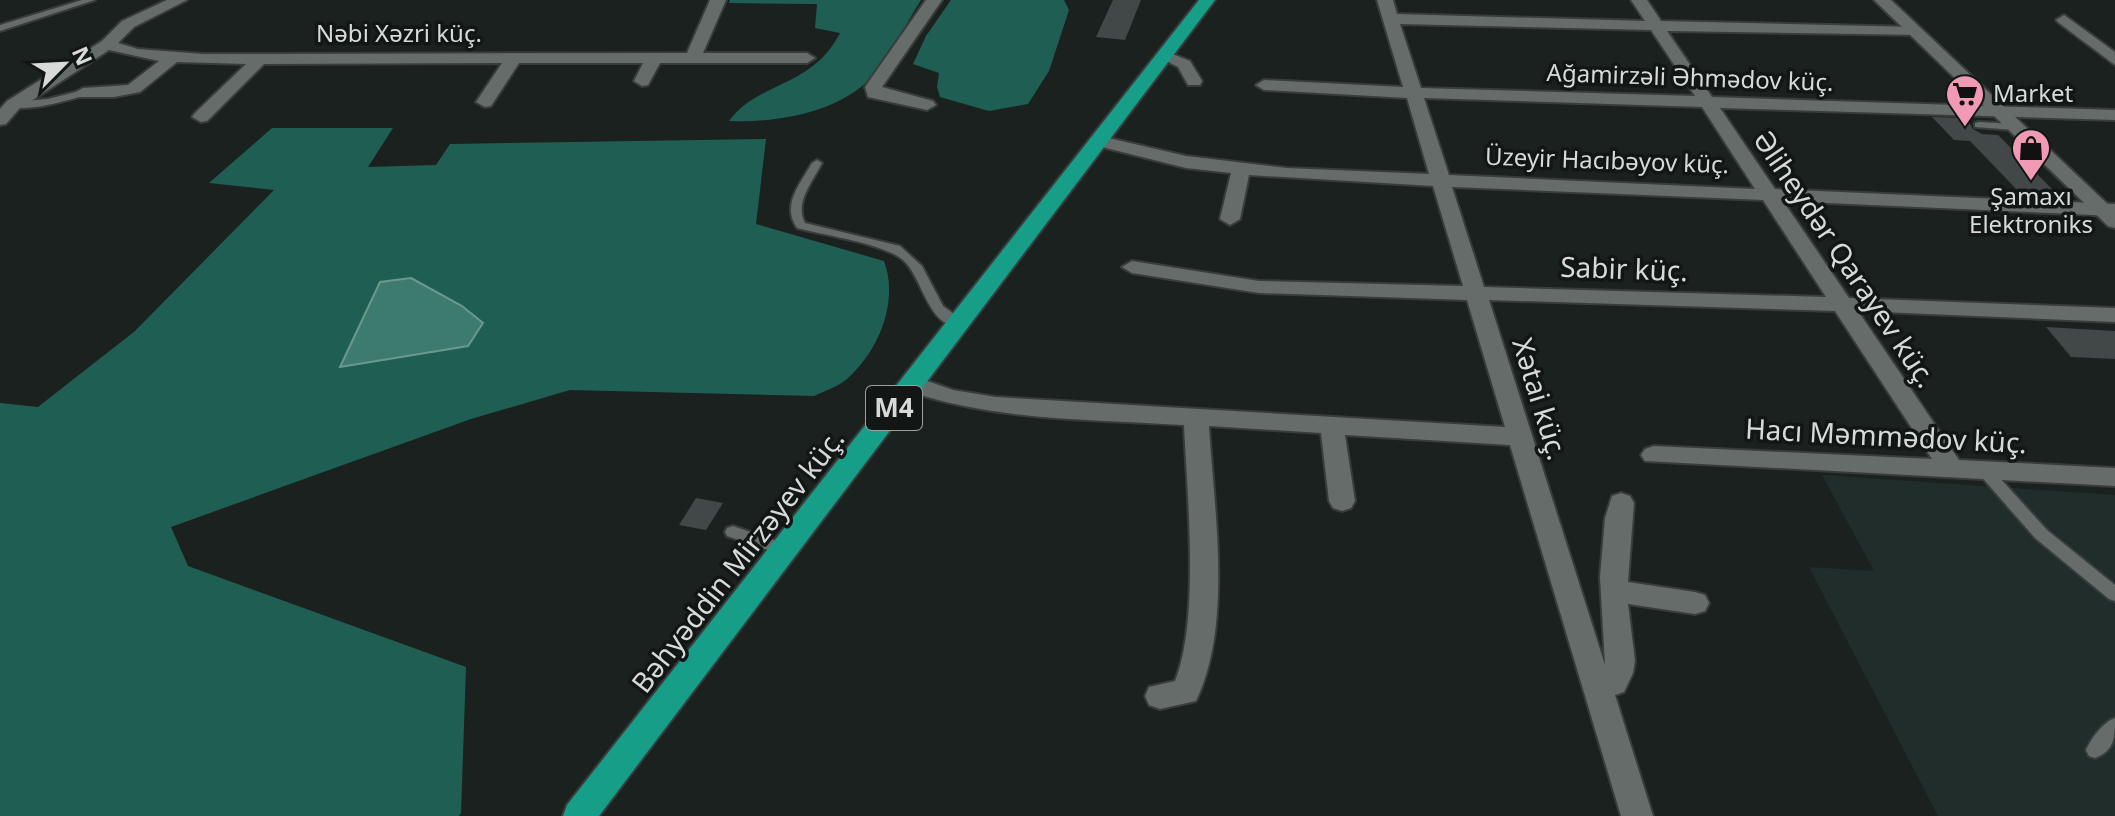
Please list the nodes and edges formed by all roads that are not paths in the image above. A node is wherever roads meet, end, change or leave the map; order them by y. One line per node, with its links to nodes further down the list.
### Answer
1 (91, 0): 11 (lane)
2 (179, 0): 13 (street)
3 (718, 0): 18 (street)
4 (934, 0): 30 (street)
5 (1207, 0): 14 (highway, Bəhyəddin Mirzəyev küç. / M4)
6 (1639, 0): 10 (street, Əliheydər Qarayev küç.)
7 (1882, 0): 12 (street)
8 (1389, 9): 10 (street); 26 (street, Xətai küç.)
9 (2064, 20): 21 (street)
10 (1656, 24): 12 (street); 28 (street, Əliheydər Qarayev küç.)
11 (0, 28)
12 (1915, 32): 31 (street)
13 (108, 44): 15 (street, Nəbi Xəzri küç.); 29 (street)
14 (1165, 56): 23 (street); 37 (highway, Bəhyəddin Mirzəyev küç. / M4)
15 (173, 57): 20 (street, Nəbi Xəzri küç.); 25 (street)
16 (514, 58): 17 (street, Nəbi Xəzri küç.); 20 (street, Nəbi Xəzri küç.); 27 (street)
17 (654, 58): 18 (street, Nəbi Xəzri küç.); 22 (street)
18 (693, 58): 19 (street, Nəbi Xəzri küç.)
19 (807, 58)
20 (260, 59): 33 (street)
21 (2115, 60)
22 (642, 81)
23 (1194, 81)
24 (1264, 85): 26 (street, Ağamirzəli Əhmədov küç.)
25 (83, 93): 29 (lane)
26 (1415, 93): 28 (street, Ağamirzəli Əhmədov küç.); 40 (street, Xətai küç.)
27 (485, 102)
28 (1707, 102): 31 (street, Ağamirzəli Əhmədov küç.); 41 (street, Əliheydər Qarayev küç.)
29 (13, 105): 34 (street)
30 (927, 105)
31 (1998, 111): 32 (street, Ağamirzəli Əhmədov küç.); 36 (street)
32 (2115, 115)
33 (201, 117)
34 (0, 120)
35 (1979, 125): 36 (lane)
36 (2014, 127): 42 (street)
37 (1100, 141): 39 (street, Üzeyir Hacıbəyov küç.); 48 (highway, Bəhyəddin Mirzəyev küç. / M4)
38 (817, 163): 48 (lane)
39 (1241, 170): 40 (street, Üzeyir Hacıbəyov küç.); 43 (street)
40 (1442, 180): 41 (street, Üzeyir Hacıbəyov küç.); 45 (street, Xətai küç.)
41 (1768, 194): 42 (street, Üzeyir Hacıbəyov küç.); 46 (street, Əliheydər Qarayev küç.)
42 (2111, 214)
43 (1230, 219)
44 (1132, 267): 45 (street, Sabir küç.)
45 (1476, 292): 46 (street, Sabir küç.); 52 (street, Xətai küç.)
46 (1840, 304): 47 (street, Sabir küç.); 54 (street, Əliheydər Qarayev küç.)
47 (2115, 315)
48 (957, 323): 49 (highway, Bəhyəddin Mirzəyev küç. / M4)
49 (913, 384): 50 (street); 60 (highway, Bəhyəddin Mirzəyev küç. / M4)
50 (1196, 418): 51 (street); 65 (street)
51 (1332, 426): 52 (street); 57 (street)
52 (1521, 437): 64 (street, Xətai küç.)
53 (1654, 455): 54 (street, Hacı Məmmədov küç.)
54 (1951, 468): 55 (street, Hacı Məmmədov küç.)
55 (1984, 470): 56 (street, Hacı Məmmədov küç.); 62 (lane)
56 (2115, 477)
57 (1342, 501)
58 (1621, 503): 61 (street)
59 (733, 532): 60 (lane)
60 (785, 550): 68 (highway, Bəhyəddin Mirzəyev küç. / M4)
61 (1614, 591): 63 (street); 64 (street)
62 (2115, 594)
63 (1695, 603)
64 (1596, 684): 69 (street, Xətai küç.)
65 (1160, 696)
66 (2115, 726): 67 (lane)
67 (2095, 750)
68 (579, 816)
69 (1637, 816)

